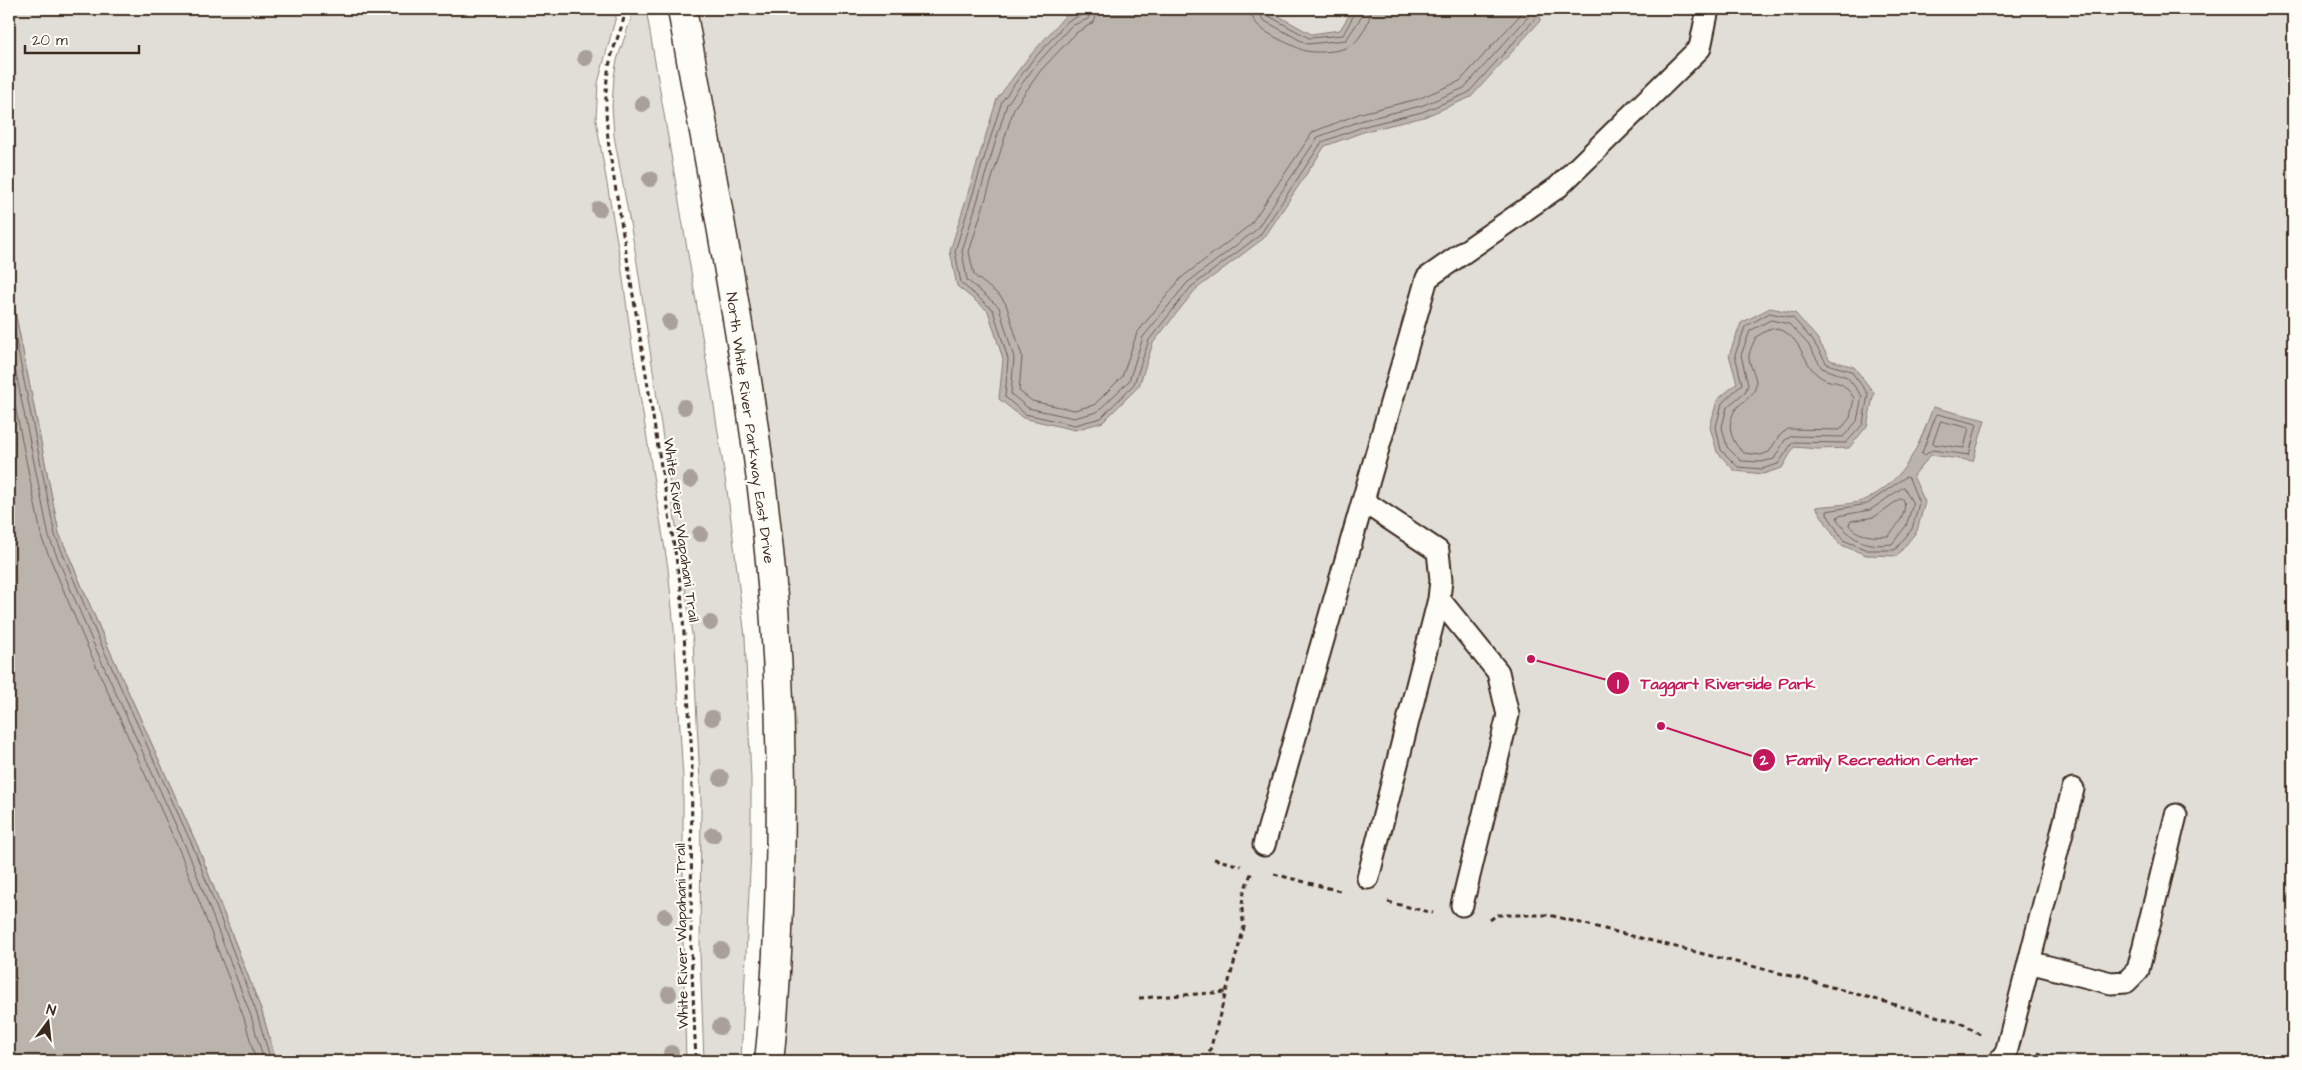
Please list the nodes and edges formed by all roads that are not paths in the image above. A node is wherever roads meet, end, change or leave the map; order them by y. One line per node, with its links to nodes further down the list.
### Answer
1 (682, 9): 12 (street, North White River Parkway East Drive)
2 (1708, 9): 3 (lane)
3 (1362, 501): 4 (lane); 7 (lane)
4 (1439, 599): 8 (lane); 9 (lane)
5 (2073, 789): 10 (lane)
6 (2176, 815): 10 (lane)
7 (1264, 845)
8 (1368, 878)
9 (1462, 905)
10 (2029, 962): 11 (lane)
11 (2003, 1057)
12 (769, 1061)

